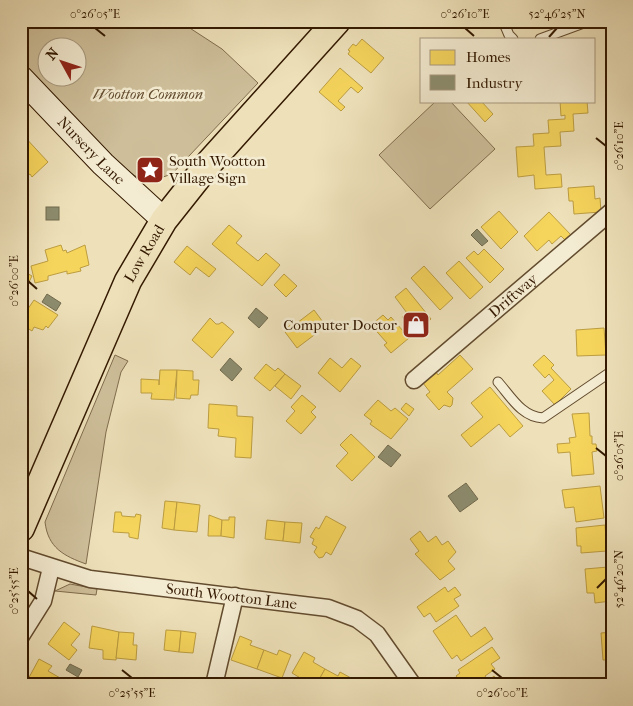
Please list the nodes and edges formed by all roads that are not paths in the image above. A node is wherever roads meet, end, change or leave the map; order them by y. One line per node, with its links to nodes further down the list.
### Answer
1 (337, 21): 8 (main road, Low Road)
2 (503, 21): 4 (lane)
3 (589, 21): 5 (lane)
4 (512, 38)
5 (543, 38)
6 (21, 78): 8 (street, Nursery Lane)
7 (612, 211): 10 (street, Driftway)
8 (164, 220): 12 (main road, Low Road)
9 (612, 371): 11 (lane)
10 (414, 380)
11 (498, 382)
12 (21, 528)
13 (21, 557): 14 (street, South Wootton Lane)
14 (51, 568): 15 (street, South Wootton Lane); 16 (street)
15 (235, 596): 17 (street); 18 (street, South Wootton Lane)
16 (21, 636)
17 (214, 685)
18 (413, 685)

